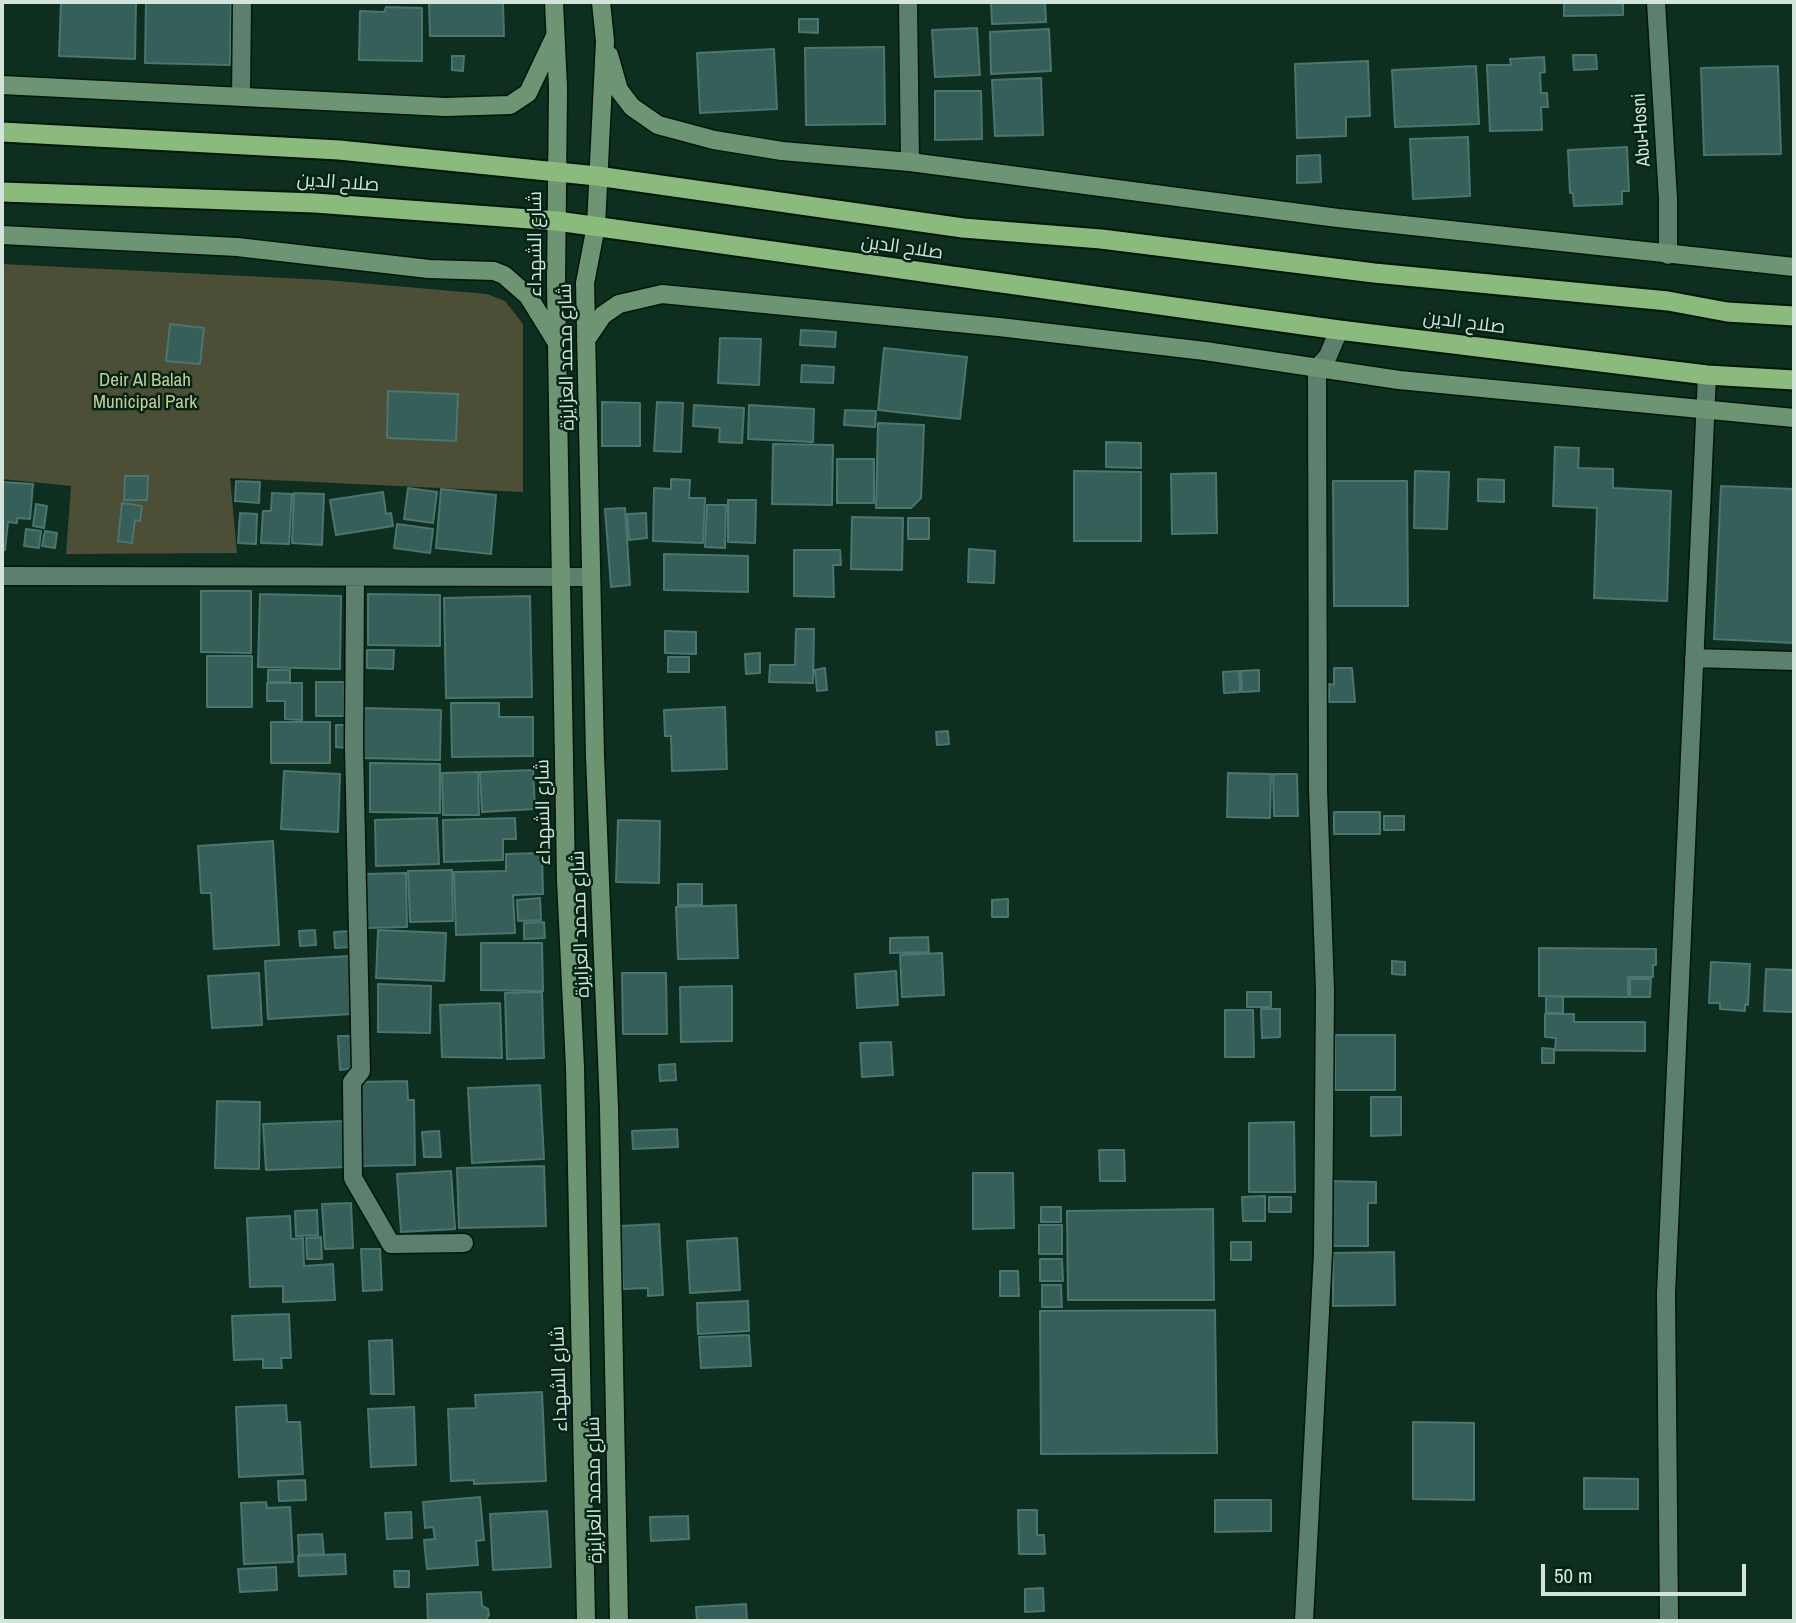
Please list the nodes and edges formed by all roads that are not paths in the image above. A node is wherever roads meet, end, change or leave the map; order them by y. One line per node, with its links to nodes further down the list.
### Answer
1 (242, 2): 9 (street)
2 (554, 2): 6 (main road, شارع الشهداء)
3 (601, 2): 7 (main road)
4 (908, 2): 11 (street)
5 (1656, 2): 18 (street, Abu-Hosni)
6 (556, 33): 9 (main road); 12 (main road, شارع الشهداء)
7 (605, 41): 11 (main road); 13 (main road)
8 (2, 85): 9 (main road)
9 (241, 96)
10 (2, 132): 12 (highway, صلاح الدين)
11 (910, 162): 18 (main road)
12 (558, 172): 13 (highway, صلاح الدين); 15 (main road, شارع الشهداء)
13 (597, 176): 16 (main road, شارع محمد العزايزة); 20 (highway, صلاح الدين)
14 (2, 192): 15 (highway, صلاح الدين)
15 (557, 221): 16 (highway, صلاح الدين); 23 (main road, شارع الشهداء)
16 (596, 226): 21 (highway, صلاح الدين); 22 (main road, شارع محمد العزايزة)
17 (2, 235): 23 (main road)
18 (1668, 255): 19 (main road)
19 (1794, 267)
20 (1794, 316)
21 (1339, 330): 24 (street); 25 (highway, صلاح الدين)
22 (586, 340): 24 (main road); 30 (main road, شارع محمد العزايزة)
23 (559, 345): 32 (main road, شارع الشهداء)
24 (1317, 368): 27 (main road); 38 (street)
25 (1707, 375): 26 (highway, صلاح الدين); 27 (street)
26 (1794, 380)
27 (1705, 412): 28 (main road); 33 (street)
28 (1794, 418)
29 (2, 576): 31 (street)
30 (591, 576): 32 (street); 37 (main road, شارع محمد العزايزة)
31 (355, 578): 32 (street); 35 (street)
32 (561, 578): 36 (main road, شارع الشهداء)
33 (1694, 658): 34 (street); 39 (street)
34 (1794, 661)
35 (464, 1243)
36 (586, 1621)
37 (619, 1621)
38 (1304, 1621)
39 (1669, 1621)

